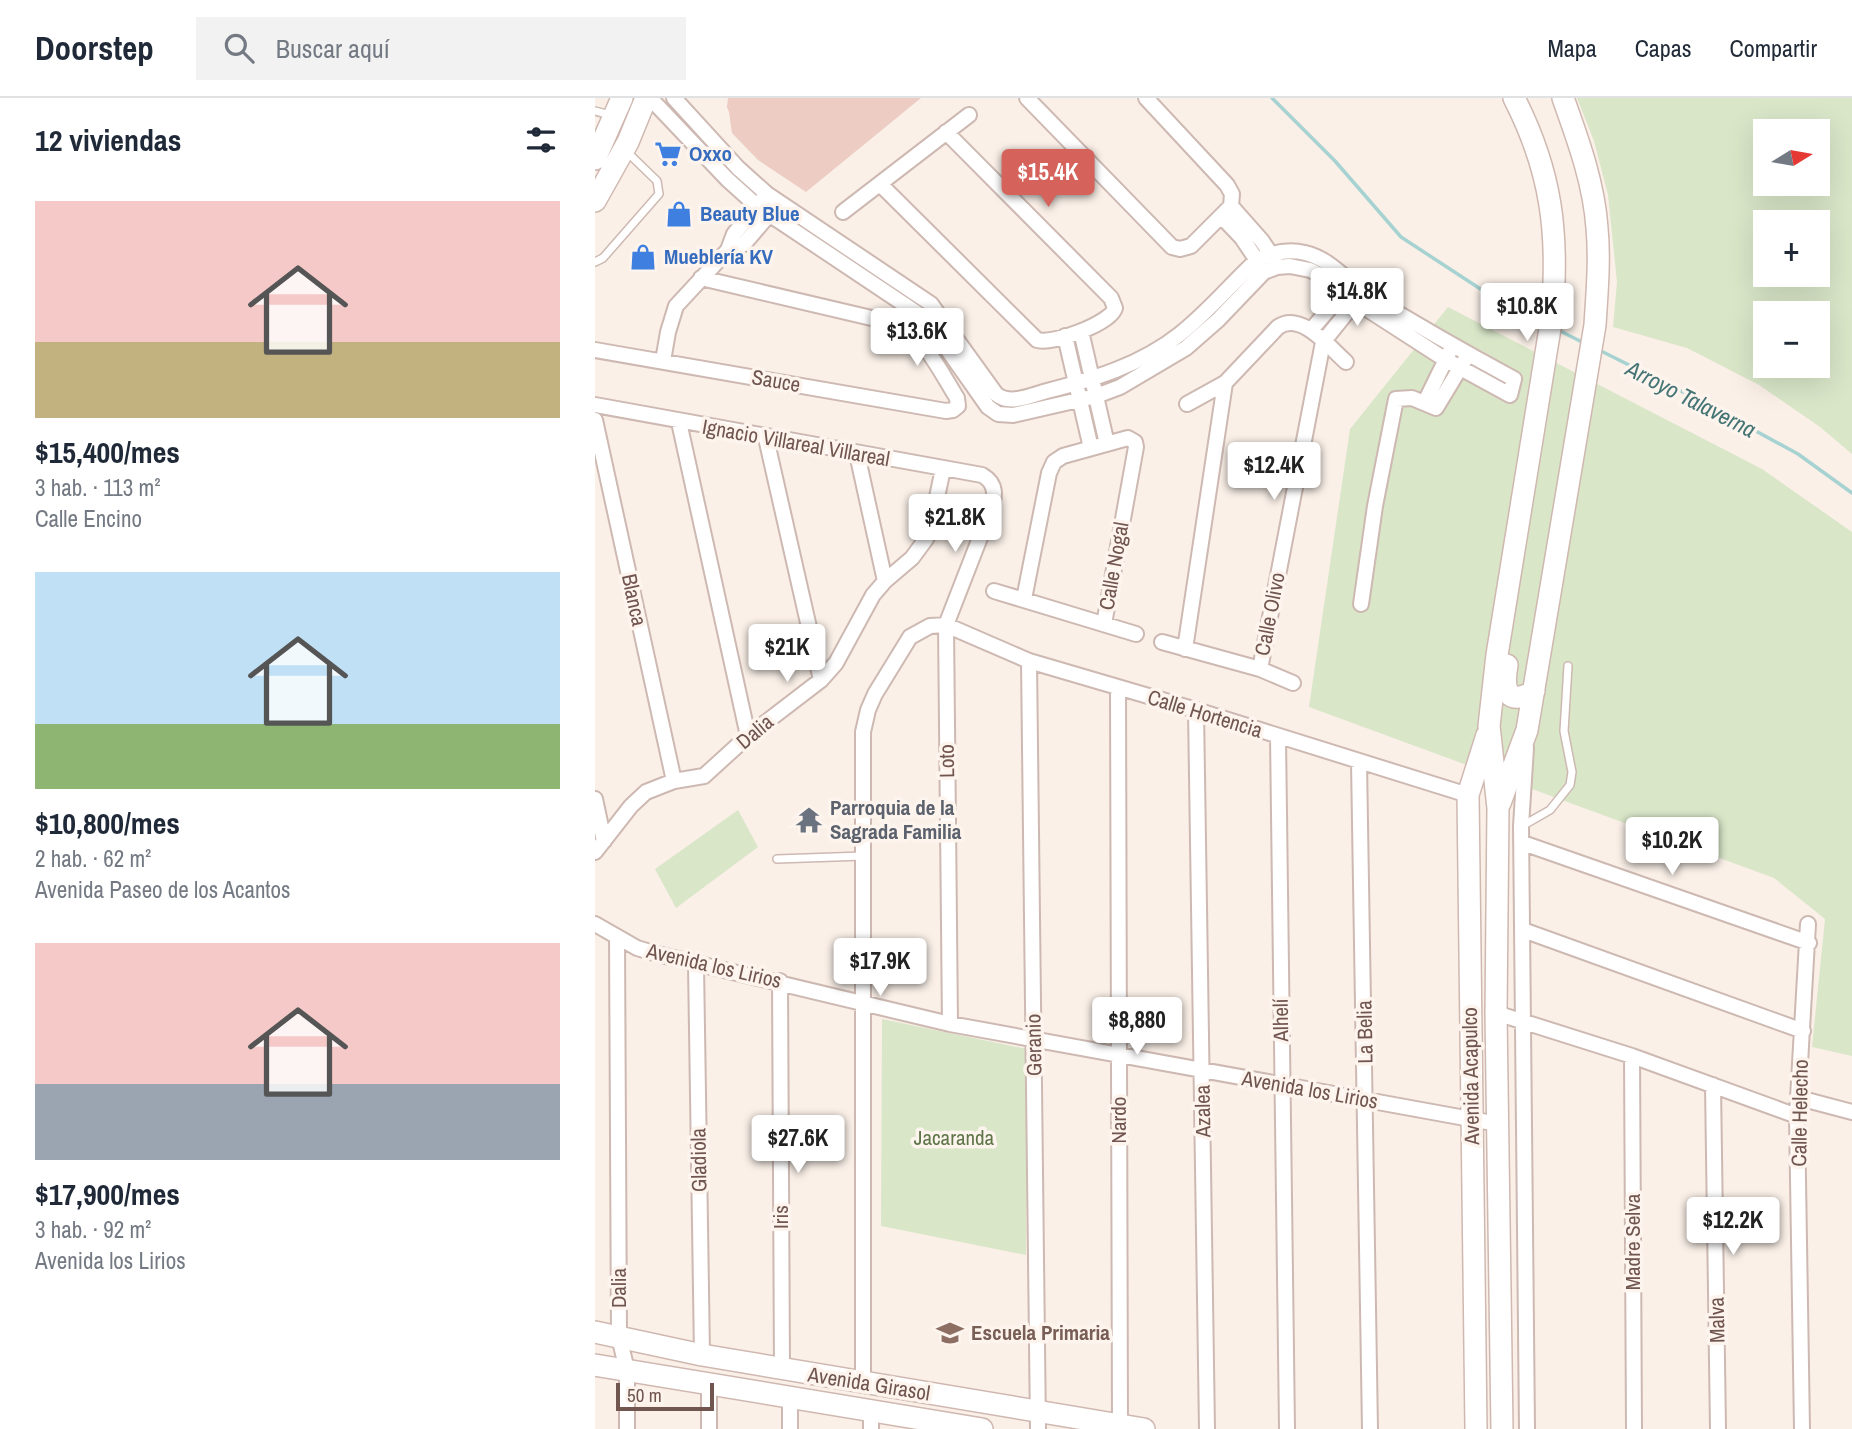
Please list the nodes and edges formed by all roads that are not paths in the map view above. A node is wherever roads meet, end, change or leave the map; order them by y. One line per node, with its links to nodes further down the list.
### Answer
1 (648, 98): 11 (street); 12 (street)
2 (674, 98): 10 (street)
3 (1027, 98): 19 (street)
4 (1146, 98): 19 (street)
5 (1514, 98): 56 (street)
6 (1563, 98): 68 (street)
7 (610, 108): 13 (street)
8 (968, 115): 9 (street)
9 (946, 132): 14 (street); 27 (street)
10 (716, 145): 12 (street); 15 (street)
11 (624, 150): 16 (street); 21 (lane)
12 (704, 156): 18 (street)
13 (595, 159)
14 (880, 184): 20 (street); 28 (street)
15 (767, 194): 17 (street); 18 (street)
16 (595, 201)
17 (779, 203): 18 (street); 38 (street)
18 (763, 211): 23 (street); 41 (street)
19 (1226, 211): 22 (street)
20 (843, 212)
21 (595, 262)
22 (1267, 263): 24 (street); 37 (street); 40 (street)
23 (701, 278): 34 (street); 34 (street, Sauce)
24 (1348, 287): 25 (street); 26 (street)
25 (1360, 297): 29 (street, Calle Olivo); 30 (street); 33 (street)
26 (1311, 330): 29 (street); 39 (street)
27 (1081, 331): 28 (street); 37 (street)
28 (1065, 336): 38 (street)
29 (1322, 342): 35 (street); 64 (street, Calle Olivo)
30 (1452, 345): 32 (street); 33 (street)
31 (595, 351): 34 (street, Sauce)
32 (1468, 354): 36 (street); 36 (street)
33 (1446, 360): 36 (street); 42 (street)
34 (663, 361)
35 (1346, 362)
36 (1462, 368): 42 (street)
37 (1092, 379): 38 (street); 40 (street)
38 (1076, 383): 41 (street)
39 (1224, 383): 43 (street); 61 (street)
40 (1096, 396): 41 (street); 48 (street)
41 (1080, 400): 49 (street)
42 (1425, 402): 55 (street)
43 (1187, 404)
44 (595, 405): 46 (street, Ignacio Villareal Villareal)
45 (595, 420): 75 (street, Blanca)
46 (679, 422): 47 (street, Ignacio Villareal Villareal); 72 (street)
47 (766, 438): 50 (street, Ignacio Villareal Villareal); 65 (street)
48 (1107, 444): 49 (street, Calle Nogal); 57 (street, Calle Nogal)
49 (1091, 449): 54 (street, Calle Nogal)
50 (857, 454): 51 (street, Ignacio Villareal Villareal); 52 (street)
51 (943, 470): 52 (street, Dalia); 58 (street, Ignacio Villareal Villareal)
52 (885, 581): 65 (street, Dalia)
53 (994, 591): 54 (street)
54 (1024, 599): 57 (street, Calle Nogal)
55 (1361, 604)
56 (1504, 615): 68 (street); 70 (street)
57 (1104, 624): 59 (street)
58 (946, 625): 62 (street, Calle Hortencia); 82 (street); 94 (street, Loto)
59 (1136, 634)
60 (1162, 642): 61 (street, Calle Olivo)
61 (1185, 649): 64 (street, Calle Olivo)
62 (1028, 661): 67 (street, Calle Hortencia); 96 (street, Geranio)
63 (1568, 666): 79 (lane)
64 (1260, 669): 66 (street)
65 (821, 681): 72 (street, Dalia)
66 (1293, 682)
67 (1118, 688): 69 (street, Calle Hortencia); 97 (street, Nardo)
68 (1534, 691): 71 (street)
69 (1196, 710): 73 (street, Calle Hortencia); 99 (street, Azalea)
70 (1489, 726): 76 (street, Avenida Acapulco); 78 (street)
71 (1527, 730): 78 (street); 79 (street)
72 (748, 736): 75 (street, Dalia)
73 (1278, 737): 74 (street, Calle Hortencia); 101 (street, Alhelí)
74 (1359, 761): 76 (street, Calle Hortencia); 103 (street, La Belia)
75 (674, 781): 81 (street, Dalia)
76 (1468, 795): 106 (street, Avenida Acapulco)
77 (595, 799): 81 (street)
78 (1498, 808): 92 (street, Avenida Acapulco)
79 (1521, 826): 80 (street)
80 (1523, 844): 86 (street); 88 (street)
81 (600, 847)
82 (863, 856): 83 (lane); 91 (street)
83 (777, 859)
84 (595, 924): 87 (street, Avenida los Lirios)
85 (1808, 924): 88 (street, Calle Helecho)
86 (1523, 930): 93 (street); 95 (street)
87 (617, 937): 89 (street, Avenida los Lirios); 109 (street, Dalia)
88 (1809, 943): 95 (street, Calle Helecho)
89 (697, 964): 90 (street, Avenida los Lirios); 110 (street, Gladiola)
90 (780, 981): 91 (street, Avenida los Lirios); 112 (street, Iris)
91 (863, 1003): 94 (street, Avenida los Lirios); 115 (street)
92 (1496, 1013): 93 (street); 107 (street, Avenida Acapulco)
93 (1523, 1020): 98 (street); 131 (street)
94 (950, 1024): 96 (street, Avenida los Lirios)
95 (1803, 1031): 102 (street, Calle Helecho)
96 (1034, 1039): 97 (street, Avenida los Lirios); 118 (street, Geranio)
97 (1119, 1053): 99 (street, Avenida los Lirios); 119 (street, Nardo)
98 (1632, 1056): 100 (street); 132 (street, Madre Selva)
99 (1202, 1071): 101 (street, Avenida los Lirios); 126 (street, Azalea)
100 (1713, 1085): 105 (street); 133 (street, Malva)
101 (1282, 1086): 103 (street, Avenida los Lirios); 127 (street, Alhelí)
102 (1798, 1098): 104 (street); 105 (street, Calle Helecho)
103 (1366, 1100): 106 (street, Avenida los Lirios); 128 (street, La Belia)
104 (1852, 1112)
105 (1797, 1116): 134 (street, Calle Helecho)
106 (1471, 1119): 107 (street, Avenida los Lirios); 129 (street, Avenida Acapulco)
107 (1498, 1124): 130 (street, Avenida Acapulco)
108 (595, 1332): 109 (street, Avenida Girasol)
109 (619, 1337): 110 (street, Avenida Girasol); 113 (street, Dalia)
110 (702, 1355): 112 (street, Avenida Girasol)
111 (595, 1365): 113 (street, Avenida Girasol)
112 (782, 1369): 115 (street, Avenida Girasol)
113 (627, 1370): 114 (street, Avenida Girasol); 121 (street, Dalia)
114 (709, 1384): 116 (street, Avenida Girasol); 122 (street)
115 (863, 1384): 118 (street, Avenida Girasol)
116 (790, 1397): 117 (street, Avenida Girasol); 123 (street)
117 (871, 1419): 120 (street, Avenida Girasol)
118 (1038, 1420): 119 (street, Avenida Girasol)
119 (1120, 1425): 125 (street, Avenida Girasol)
120 (955, 1427): 124 (street, Avenida Girasol)
121 (627, 1429)
122 (709, 1429)
123 (790, 1429)
124 (982, 1429)
125 (1144, 1429)
126 (1207, 1429)
127 (1287, 1429)
128 (1370, 1429)
129 (1476, 1429)
130 (1502, 1429)
131 (1527, 1429)
132 (1634, 1429)
133 (1718, 1429)
134 (1802, 1429)

